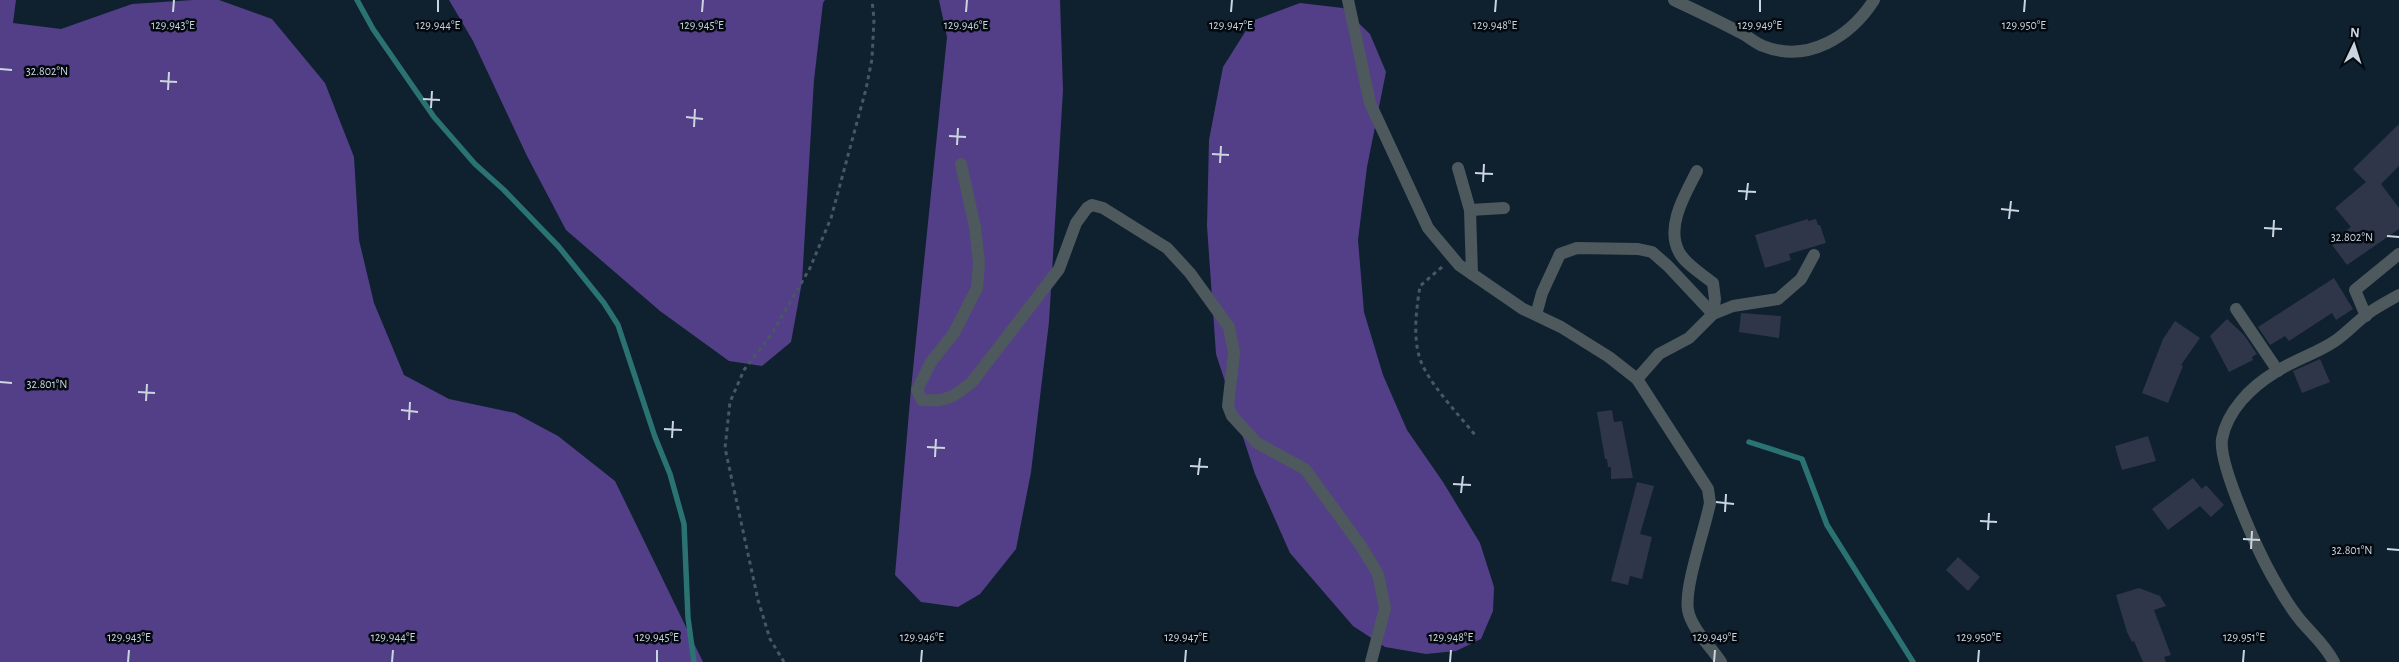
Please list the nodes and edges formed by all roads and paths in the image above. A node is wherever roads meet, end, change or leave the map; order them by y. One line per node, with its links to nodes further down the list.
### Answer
1 (872, 0): 22 (path)
2 (1348, 0): 12 (street)
3 (1674, 0): 4 (street)
4 (1874, 0)
5 (961, 164): 23 (street)
6 (1458, 168): 9 (street)
7 (1697, 171): 16 (street)
8 (1504, 208): 9 (street)
9 (1470, 210): 13 (street)
10 (2399, 254): 18 (street)
11 (1814, 255): 16 (street)
12 (1453, 258): 13 (street); 21 (path)
13 (1472, 274): 17 (street)
14 (2399, 295): 18 (street)
15 (2236, 309): 19 (street)
16 (1713, 314): 17 (street); 20 (street)
17 (1536, 315): 20 (street)
18 (2366, 316): 19 (street)
19 (2278, 370): 25 (street)
20 (1637, 379): 24 (street)
21 (1475, 436)
22 (784, 662)
23 (1371, 662)
24 (1721, 662)
25 (2334, 662)

